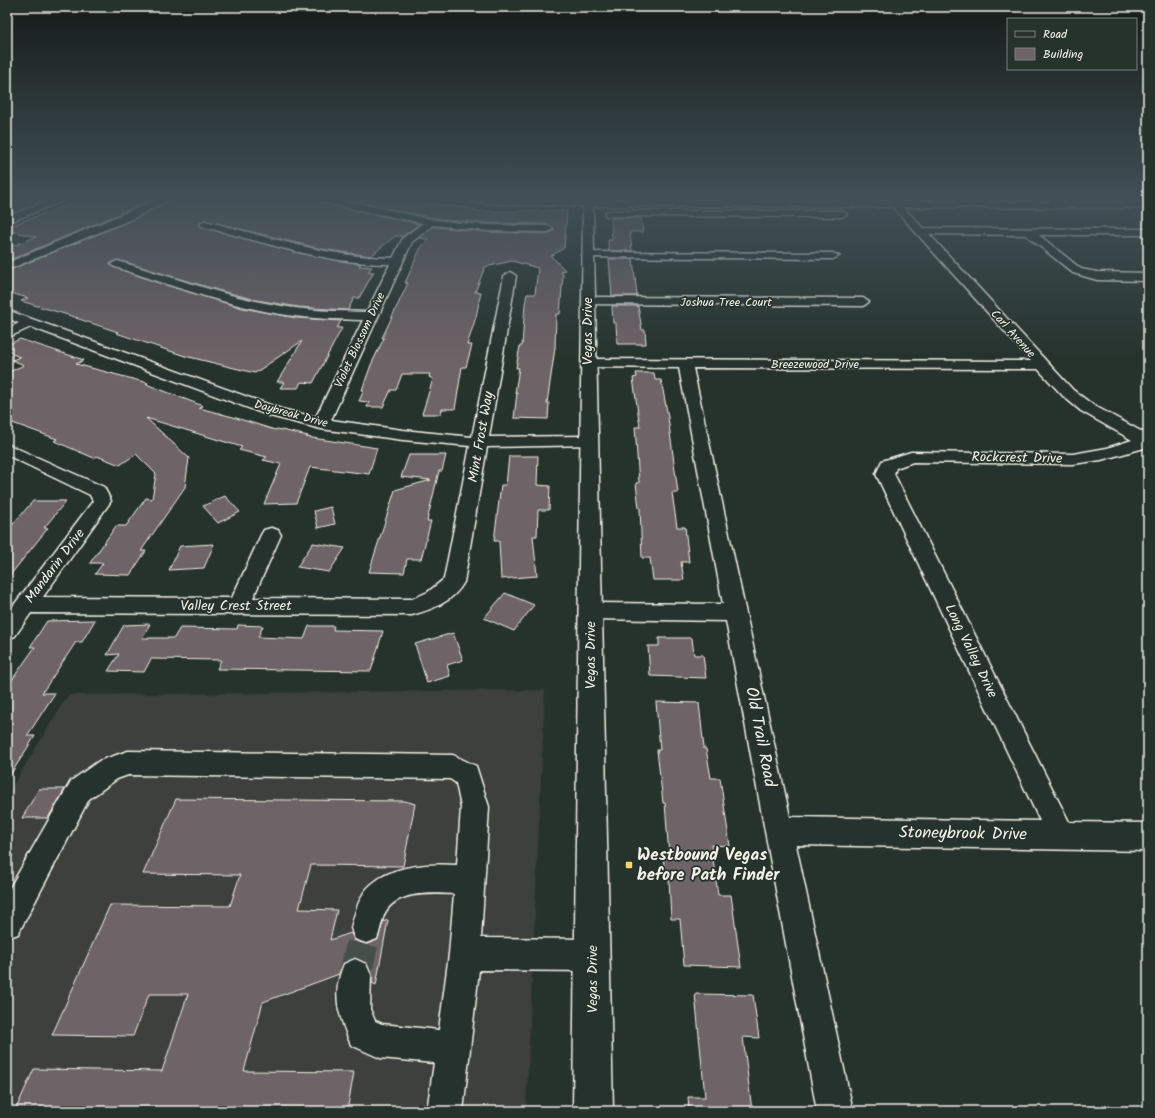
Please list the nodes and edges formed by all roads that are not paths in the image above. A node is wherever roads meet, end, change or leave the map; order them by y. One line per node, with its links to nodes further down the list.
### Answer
1 (45, 251): 11 (street)
2 (314, 251): 9 (street)
3 (402, 251): 9 (street, Violet Blossom Drive)
4 (588, 251): 7 (main road, Vegas Drive)
5 (938, 251): 22 (street, Carl Avenue)
6 (1052, 251): 13 (street)
7 (588, 255): 8 (street); 14 (main road, Vegas Drive)
8 (833, 256)
9 (398, 261): 17 (street, Violet Blossom Drive)
10 (117, 264): 17 (street)
11 (7, 267)
12 (510, 276): 26 (street, Mint Frost Way)
13 (1148, 277)
14 (588, 301): 15 (street, Joshua Tree Court); 20 (main road, Vegas Drive)
15 (863, 302)
16 (7, 314): 18 (street, Daybreak Drive)
17 (372, 316): 23 (street, Violet Blossom Drive)
18 (30, 323): 19 (street); 23 (street, Daybreak Drive)
19 (7, 334)
20 (588, 363): 21 (street, Breezewood Drive); 24 (main road, Vegas Drive)
21 (685, 363): 22 (street, Breezewood Drive); 34 (street, Old Trail Road)
22 (1041, 365): 25 (street, Carl Avenue)
23 (321, 424): 26 (street, Daybreak Drive)
24 (589, 441): 26 (street, Daybreak Drive); 33 (main road, Vegas Drive)
25 (1147, 441): 28 (street, Rockcrest Drive)
26 (480, 442): 30 (street, Mint Frost Way)
27 (7, 449): 31 (street, Mandarin Drive)
28 (888, 465): 37 (street, Long Valley Drive)
29 (271, 536): 32 (street)
30 (444, 594): 32 (street, Valley Crest Street)
31 (26, 604): 32 (street, Valley Crest Street); 35 (street, Mandarin Drive)
32 (238, 606)
33 (590, 611): 34 (street); 43 (main road, Vegas Drive)
34 (735, 614): 36 (street, Old Trail Road)
35 (7, 630)
36 (779, 831): 37 (street, Stoneybrook Drive); 48 (street, Old Trail Road)
37 (1061, 836): 38 (street, Stoneybrook Drive)
38 (1148, 837)
39 (470, 880): 40 (street); 41 (street); 42 (street)
40 (7, 923)
41 (366, 928)
42 (465, 954): 43 (street); 45 (street)
43 (592, 955): 47 (main road, Vegas Drive)
44 (355, 975): 45 (street)
45 (453, 1048): 46 (street)
46 (445, 1111)
47 (593, 1111)
48 (834, 1111)

